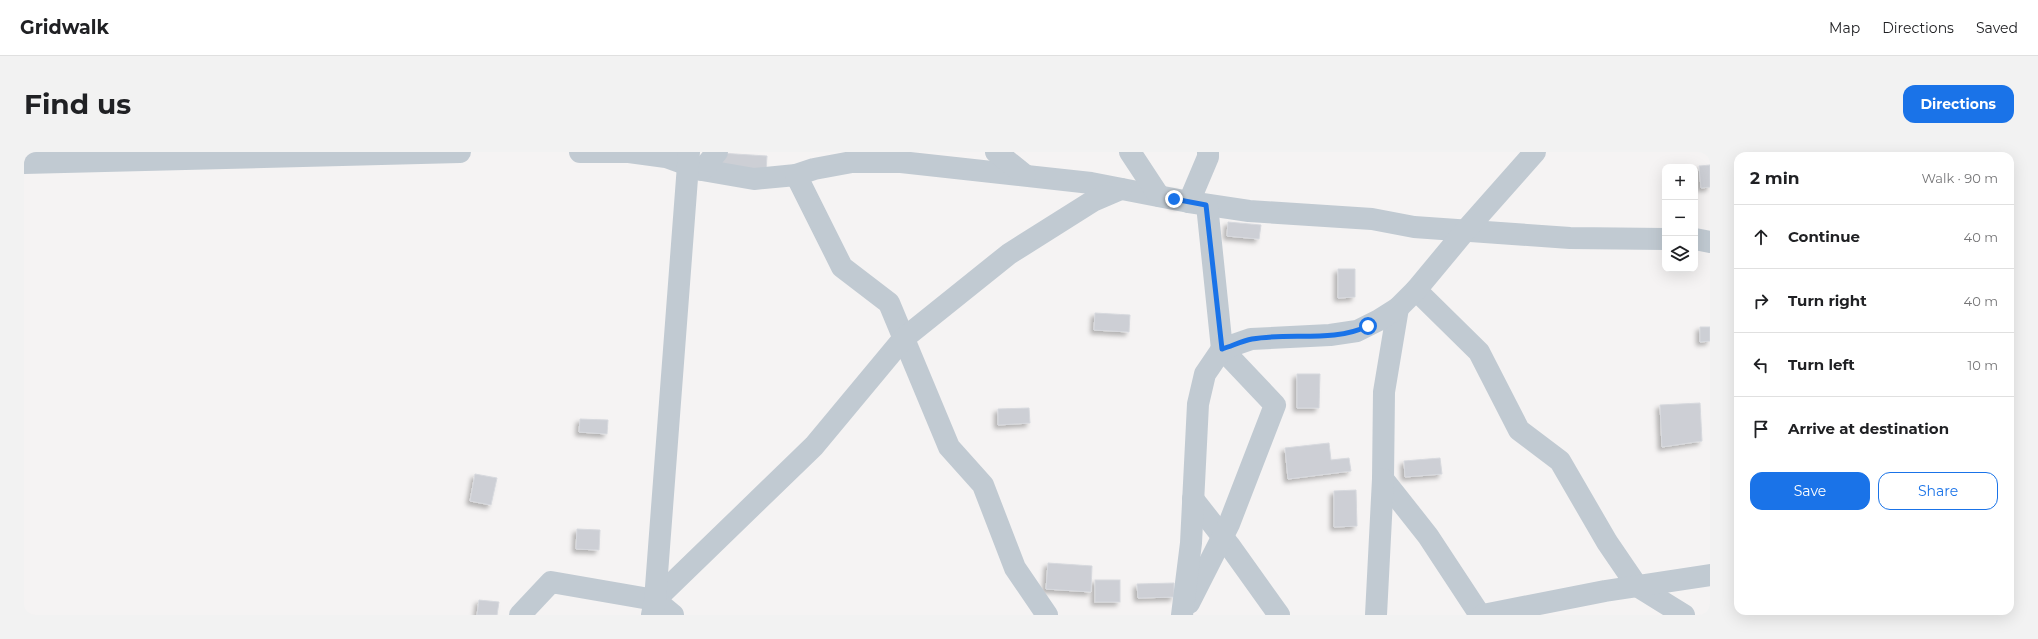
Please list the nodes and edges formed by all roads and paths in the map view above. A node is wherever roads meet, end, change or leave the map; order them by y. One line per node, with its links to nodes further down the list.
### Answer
1 (460, 152): 10 (street)
2 (580, 152): 9 (street)
3 (717, 152): 9 (street)
4 (996, 152): 12 (street)
5 (1130, 152): 14 (street)
6 (1535, 152): 16 (street)
7 (1210, 154): 15 (street)
8 (896, 157): 11 (street); 12 (street)
9 (693, 162): 11 (street); 29 (street)
10 (24, 163)
11 (796, 175): 22 (street)
12 (1025, 175): 13 (street)
13 (1121, 189): 14 (street); 22 (street)
14 (1159, 196): 15 (street)
15 (1198, 203): 16 (street); 23 (street)
16 (1465, 231): 17 (street); 20 (street)
17 (1662, 239)
18 (1698, 240): 19 (street)
19 (1710, 242)
20 (1416, 290): 21 (street); 28 (street)
21 (1398, 308): 23 (street); 24 (street)
22 (903, 339): 29 (street); 32 (street)
23 (1222, 349): 25 (street); 26 (street)
24 (1383, 479): 35 (street); 36 (street)
25 (1193, 499): 26 (street); 33 (street)
26 (1223, 537): 33 (street); 34 (street)
27 (1710, 575): 28 (street)
28 (1637, 586): 36 (street); 37 (street)
29 (653, 607): 30 (street); 31 (street)
30 (520, 615)
31 (674, 615)
32 (1047, 615)
33 (1182, 615)
34 (1279, 615)
35 (1376, 615)
36 (1481, 615)
37 (1684, 615)

